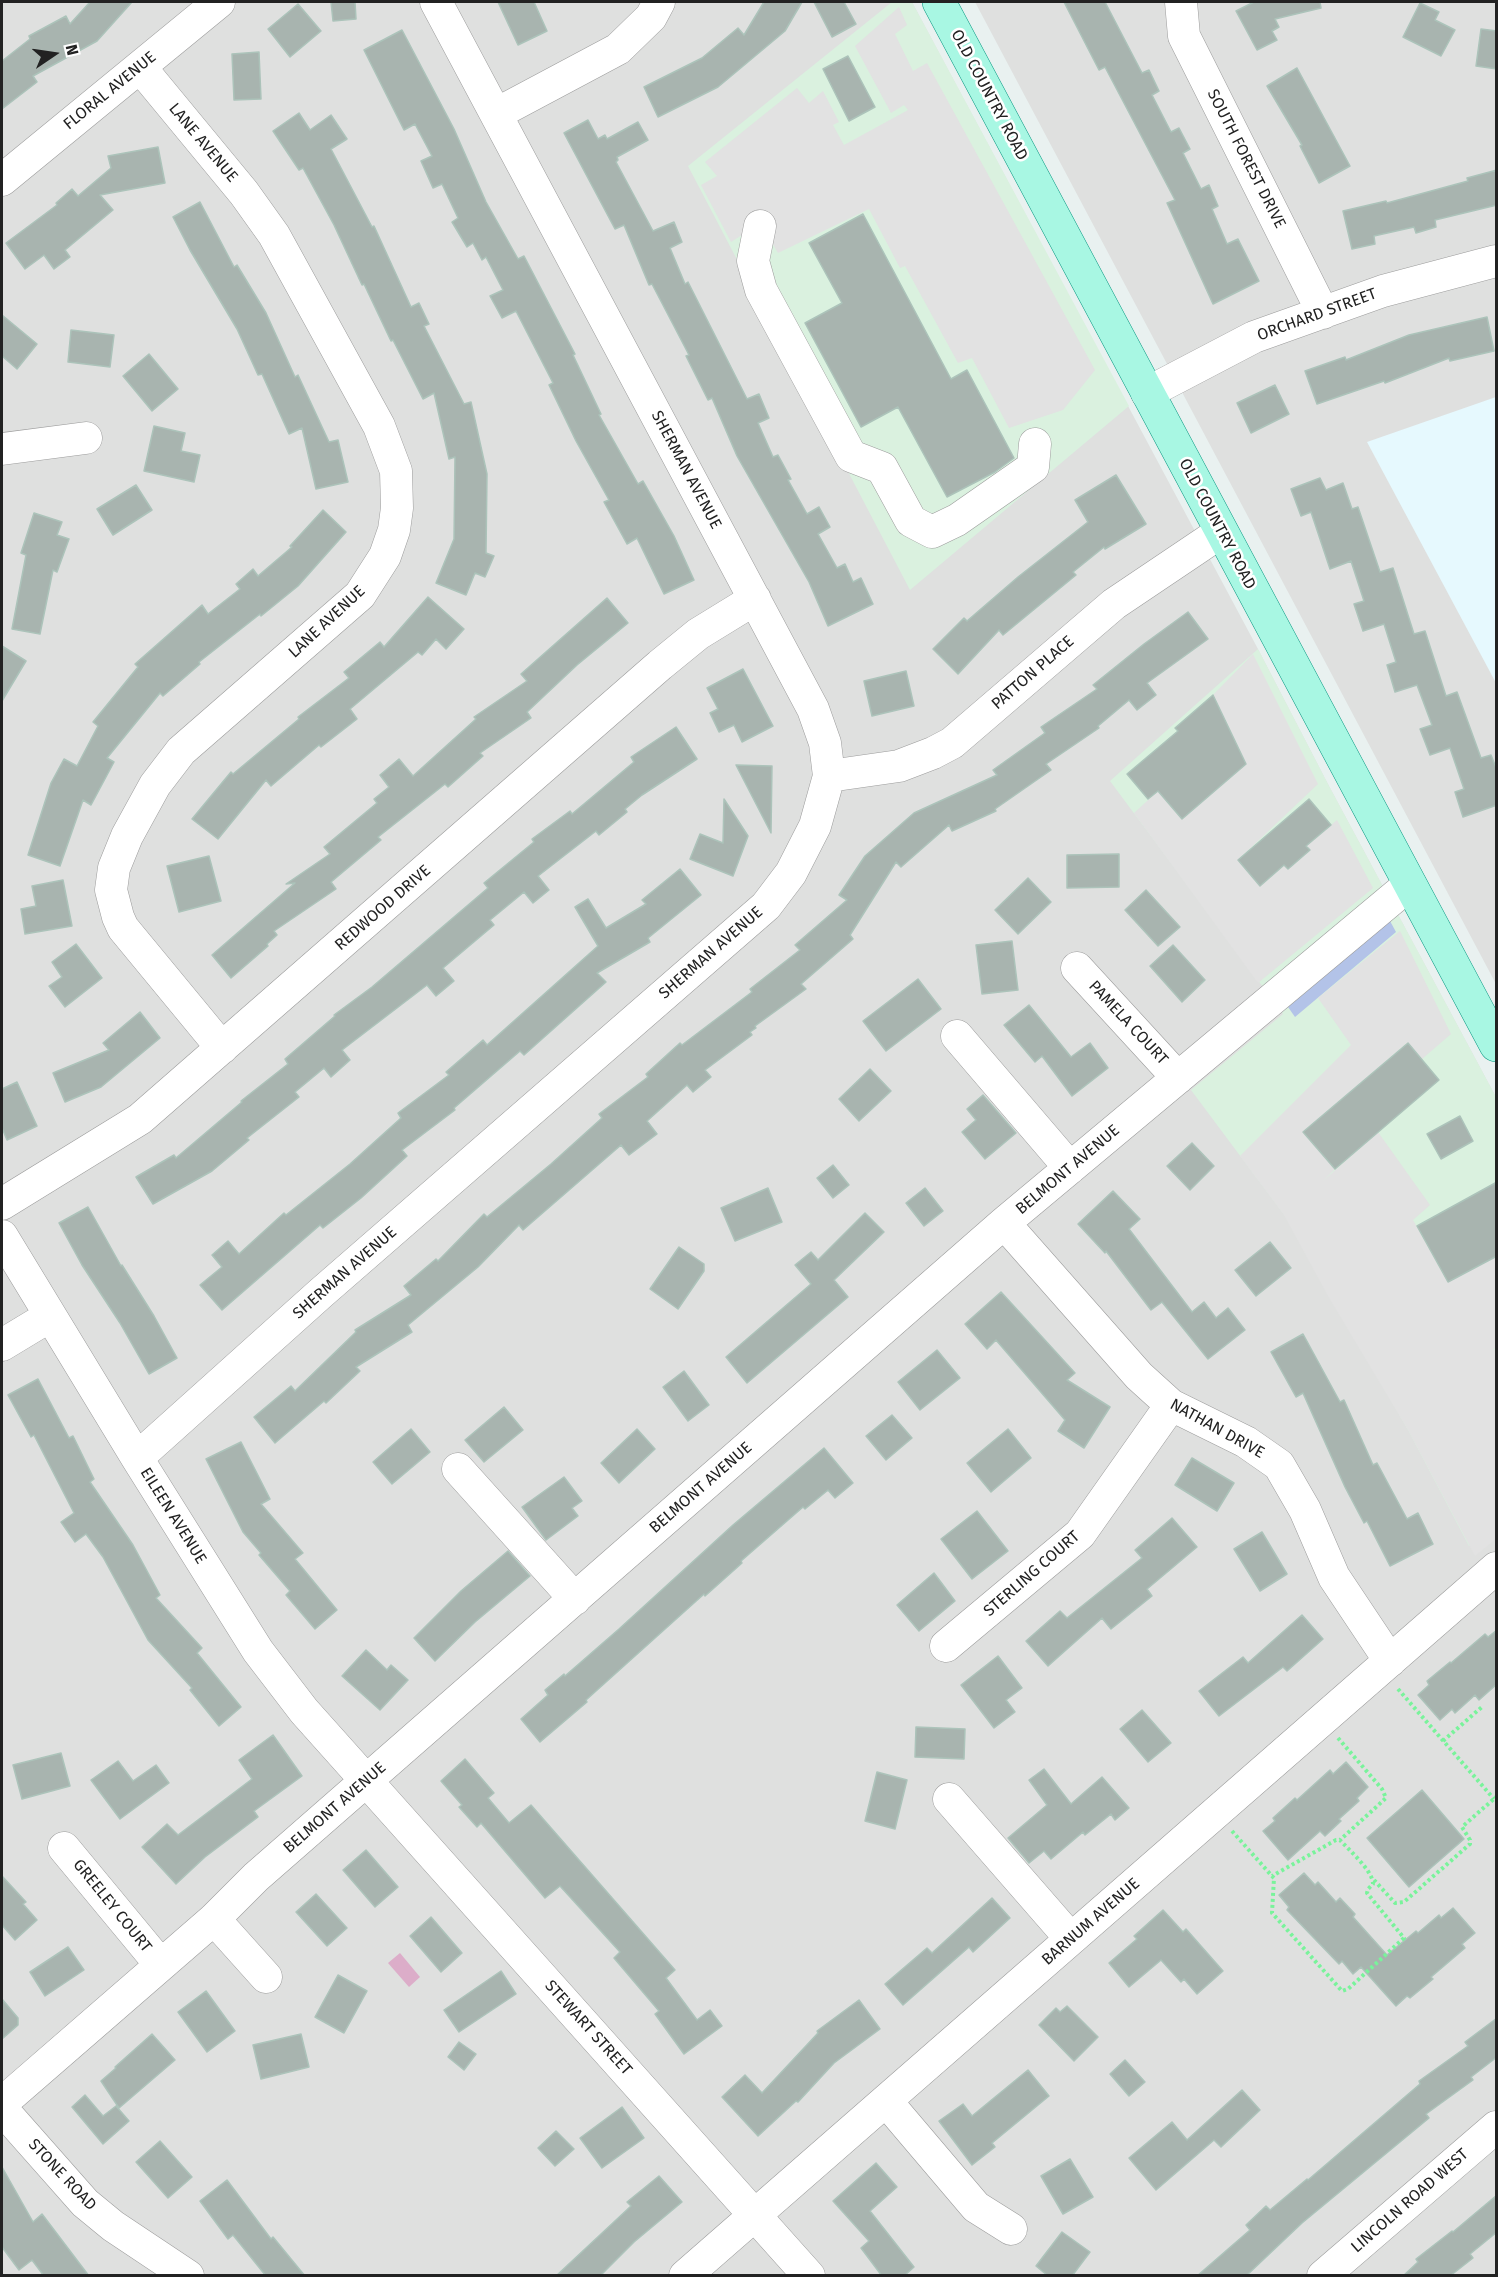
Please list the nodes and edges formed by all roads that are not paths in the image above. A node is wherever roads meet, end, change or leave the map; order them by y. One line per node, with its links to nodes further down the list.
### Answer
1 (219, 2): 6 (street, FLORAL AVENUE)
2 (436, 2): 7 (street, SHERMAN AVENUE)
3 (659, 2): 7 (street)
4 (939, 2): 12 (main road, OLD COUNTRY ROAD)
5 (1181, 2): 11 (street, SOUTH FOREST DRIVE)
6 (140, 67): 8 (street, FLORAL AVENUE); 23 (street, LANE AVENUE)
7 (496, 114): 17 (street, SHERMAN AVENUE)
8 (2, 180)
9 (760, 226): 14 (street)
10 (1497, 261): 11 (street, ORCHARD STREET)
11 (1323, 313): 12 (street, ORCHARD STREET)
12 (1147, 393): 16 (main road, OLD COUNTRY ROAD)
13 (86, 438): 15 (street)
14 (1035, 444)
15 (2, 449)
16 (1221, 532): 18 (street, PATTON PLACE); 19 (main road, OLD COUNTRY ROAD)
17 (755, 599): 18 (street, SHERMAN AVENUE); 23 (street, REDWOOD DRIVE)
18 (829, 776): 32 (street, SHERMAN AVENUE)
19 (1410, 884): 22 (main road, OLD COUNTRY ROAD); 24 (street, BELMONT AVENUE)
20 (1077, 969): 24 (street, PAMELA COURT)
21 (957, 1036): 25 (street)
22 (1497, 1045)
23 (222, 1048): 26 (street, REDWOOD DRIVE)
24 (1178, 1078): 25 (street, BELMONT AVENUE)
25 (1070, 1168): 27 (street, BELMONT AVENUE)
26 (2, 1204)
27 (1004, 1223): 31 (street, NATHAN DRIVE); 35 (street, BELMONT AVENUE)
28 (2, 1236): 29 (street, EILEEN AVENUE)
29 (50, 1316): 30 (street); 32 (street, EILEEN AVENUE)
30 (2, 1345)
31 (1171, 1405): 36 (street, STERLING COURT); 37 (street, NATHAN DRIVE)
32 (136, 1458): 38 (street, EILEEN AVENUE)
33 (458, 1469): 35 (street)
34 (1497, 1568): 37 (street, BARNUM AVENUE)
35 (575, 1599): 38 (street, BELMONT AVENUE)
36 (946, 1646)
37 (1392, 1673): 42 (street, BARNUM AVENUE)
38 (367, 1781): 41 (street, BELMONT AVENUE); 49 (street, STEWART STREET)
39 (949, 1799): 42 (street)
40 (64, 1848): 43 (street, GREELEY COURT)
41 (214, 1919): 43 (street, BELMONT AVENUE); 44 (street)
42 (1071, 1939): 45 (street, BARNUM AVENUE)
43 (160, 1964): 46 (street, BELMONT AVENUE)
44 (266, 1977)
45 (886, 2101): 49 (street, BARNUM AVENUE); 50 (street)
46 (2, 2103)
47 (2, 2109): 51 (street, STONE ROAD)
48 (1497, 2127): 54 (street, LINCOLN ROAD WEST)
49 (754, 2215): 52 (street, BARNUM AVENUE); 53 (street, STEWART STREET)
50 (1011, 2229)
51 (188, 2276)
52 (684, 2276)
53 (809, 2276)
54 (1323, 2276)

